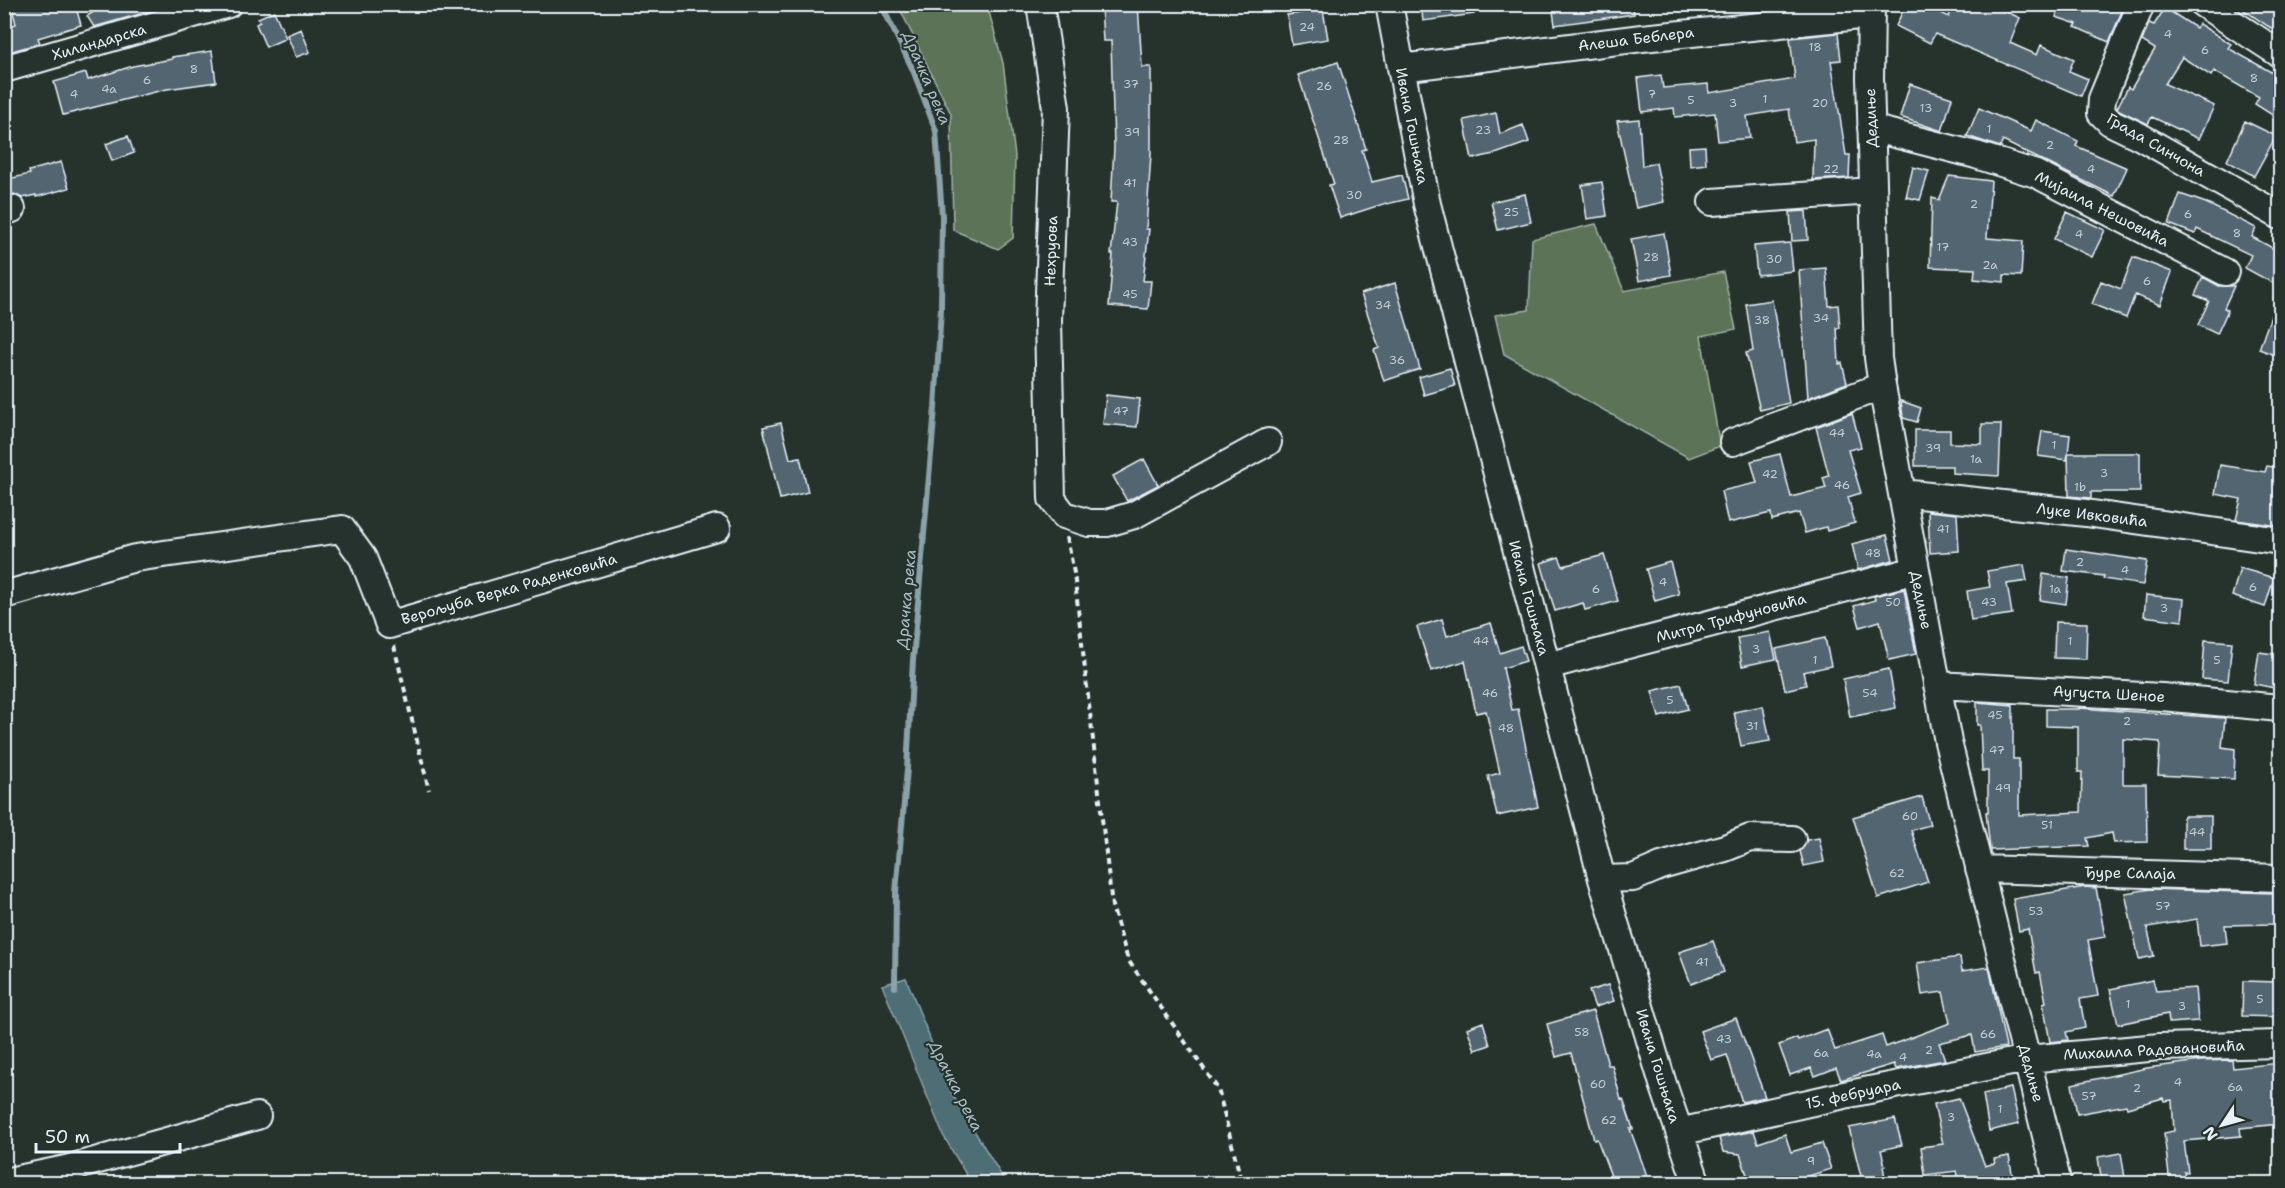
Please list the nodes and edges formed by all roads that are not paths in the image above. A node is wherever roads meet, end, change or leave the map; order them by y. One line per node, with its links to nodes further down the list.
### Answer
1 (228, 4): 9 (street, Хиландарска)
2 (1040, 4): 16 (street, Нехруова)
3 (1389, 4): 8 (street, Ивана Гошњака)
4 (2141, 4): 13 (street, Града Синчона)
5 (2203, 4): 7 (street)
6 (1871, 10): 8 (street, Алеша Беблера); 10 (street, Дедиње)
7 (2280, 54)
8 (1401, 68): 23 (street, Ивана Гошњака)
9 (4, 69)
10 (1871, 128): 11 (street, Дедиње); 14 (street, Мијаила Нешовића)
11 (1873, 191): 12 (street); 15 (street, Дедиње)
12 (1712, 202)
13 (2280, 216)
14 (2224, 272)
15 (1882, 386): 17 (street); 18 (street, Дедиње)
16 (1268, 442)
17 (1733, 442)
18 (1902, 493): 20 (street, Луке Ивковића); 21 (street, Дедиње)
19 (717, 528): 22 (street, Верољуба Верка Раденковића)
20 (2280, 541)
21 (1916, 570): 23 (street, Митра Трифуновића); 24 (street, Дедиње)
22 (4, 595)
23 (1547, 666): 29 (street, Ивана Гошњака)
24 (1938, 685): 25 (street, Аугуста Шеное); 27 (street, Дедиње)
25 (2280, 708)
26 (1792, 839): 29 (street)
27 (1979, 869): 28 (street, Ђуре Салаја); 31 (street, Дедиње)
28 (2280, 878)
29 (1602, 879): 33 (street, Ивана Гошњака)
30 (2280, 1044): 31 (street, Михаила Радовановића)
31 (2027, 1059): 33 (street, 15. фебруара); 36 (street, Дедиње)
32 (257, 1116): 34 (street)
33 (1679, 1132): 35 (street, Ивана Гошњака)
34 (4, 1182)
35 (1697, 1184)
36 (2058, 1184)

